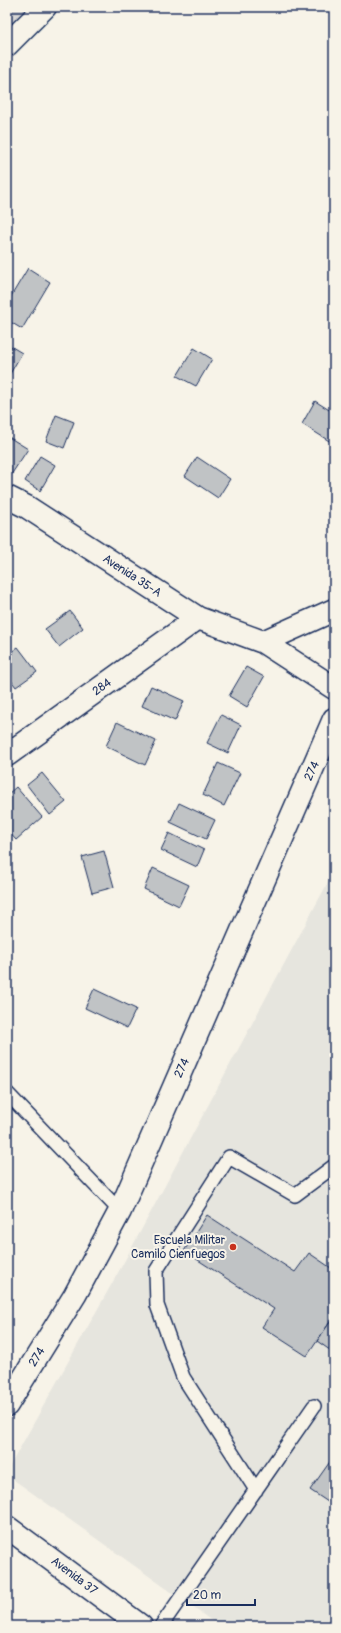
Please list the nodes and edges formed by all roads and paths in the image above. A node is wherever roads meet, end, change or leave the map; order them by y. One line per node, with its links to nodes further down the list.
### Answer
1 (45, 7): 2 (main road)
2 (7, 45)
3 (7, 497): 5 (main road, Avenida 35-A)
4 (334, 610): 6 (main road)
5 (198, 618): 6 (main road, Avenida 35-A); 9 (main road, 284)
6 (263, 642): 7 (main road, Avenida 35-A)
7 (334, 688)
8 (334, 719): 12 (main road, 274)
9 (7, 755)
10 (7, 1092): 12 (lane)
11 (334, 1166): 15 (lane)
12 (120, 1211): 13 (main road, 274)
13 (7, 1405)
14 (314, 1406): 15 (lane)
15 (256, 1490): 18 (lane)
16 (7, 1527): 17 (main road, Avenida 37)
17 (141, 1626)
18 (161, 1626)

